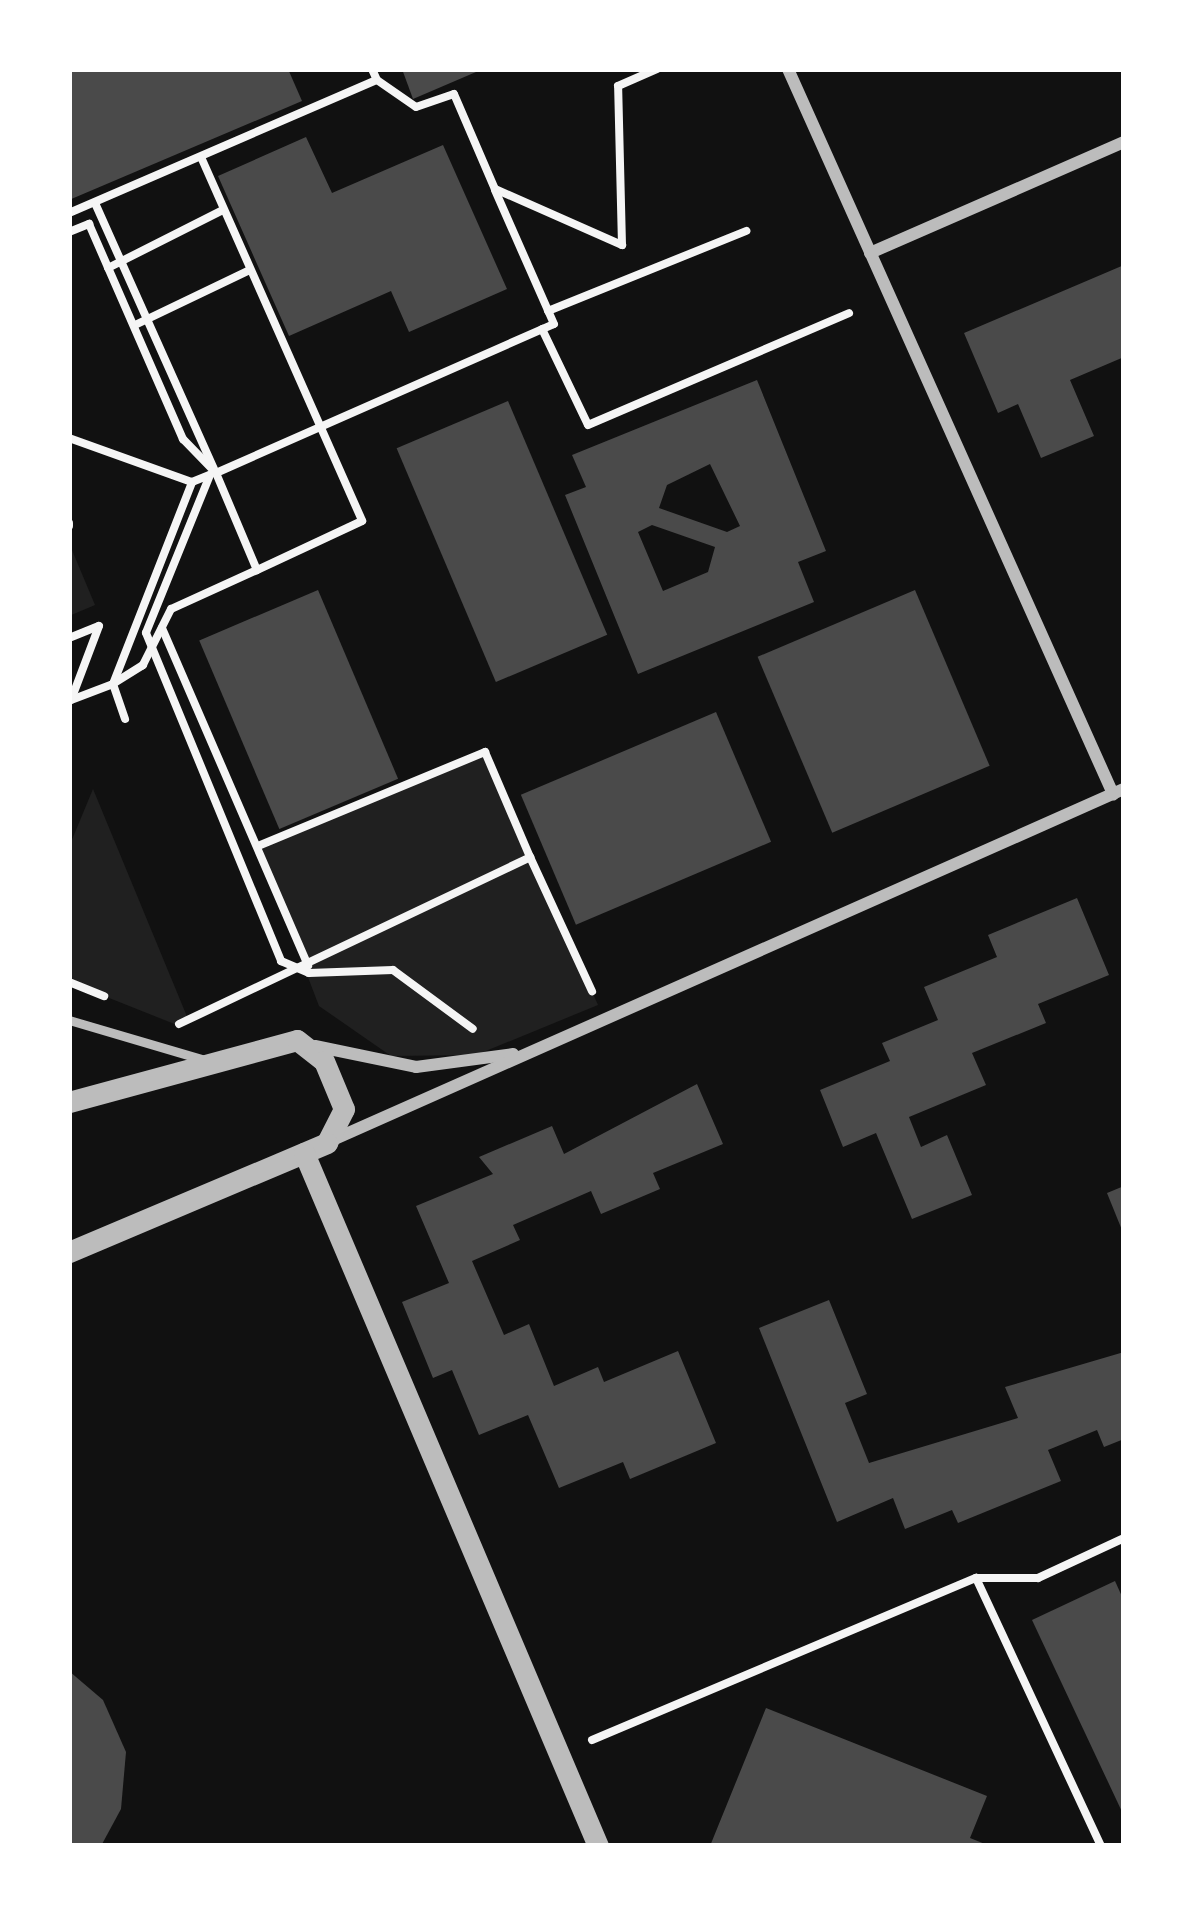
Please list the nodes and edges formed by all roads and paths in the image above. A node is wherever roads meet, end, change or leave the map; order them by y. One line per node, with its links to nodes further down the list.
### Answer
1 (372, 69): 4 (path)
2 (658, 69): 7 (path)
3 (788, 69): 13 (street)
4 (377, 80): 6 (path); 7 (path)
5 (1124, 142): 13 (street)
6 (201, 157): 8 (path); 9 (path)
7 (495, 189): 17 (path)
8 (95, 202): 10 (path); 14 (path)
9 (223, 210): 14 (path); 16 (path)
10 (69, 213)
11 (746, 231): 17 (path)
12 (69, 232): 15 (path)
13 (870, 253): 33 (street)
14 (122, 261): 15 (path); 19 (path)
15 (108, 268): 20 (path)
16 (250, 270): 19 (path); 22 (path)
17 (548, 311): 21 (path)
18 (849, 313): 21 (path)
19 (148, 319): 20 (path); 24 (path)
20 (135, 325): 24 (path)
21 (542, 329): 22 (path)
22 (320, 427): 24 (path); 26 (path)
23 (69, 437): 25 (path)
24 (213, 474): 25 (path); 26 (path); 29 (path)
25 (192, 482): 30 (path)
26 (257, 570): 27 (path)
27 (162, 628): 29 (path); 34 (path)
28 (69, 638): 31 (path)
29 (150, 651): 30 (path); 37 (path)
30 (113, 684): 31 (path); 32 (path)
31 (70, 702)
32 (125, 719)
33 (1119, 792): 42 (street)
34 (258, 846): 35 (path); 36 (path)
35 (530, 857): 36 (path); 42 (path)
36 (308, 966): 37 (path)
37 (295, 970): 40 (path); 43 (path)
38 (69, 982): 39 (path)
39 (112, 999)
40 (155, 1017)
41 (69, 1020): 46 (lane)
42 (605, 1020): 45 (street)
43 (494, 1039)
44 (297, 1040): 45 (street); 46 (street); 48 (street)
45 (543, 1047): 48 (street)
46 (210, 1061): 47 (street)
47 (69, 1102)
48 (327, 1143): 49 (street)
49 (304, 1154): 50 (street); 54 (street)
50 (69, 1252)
51 (1124, 1538): 52 (path)
52 (976, 1578): 53 (path); 55 (path)
53 (592, 1740)
54 (598, 1846)
55 (1101, 1846)

